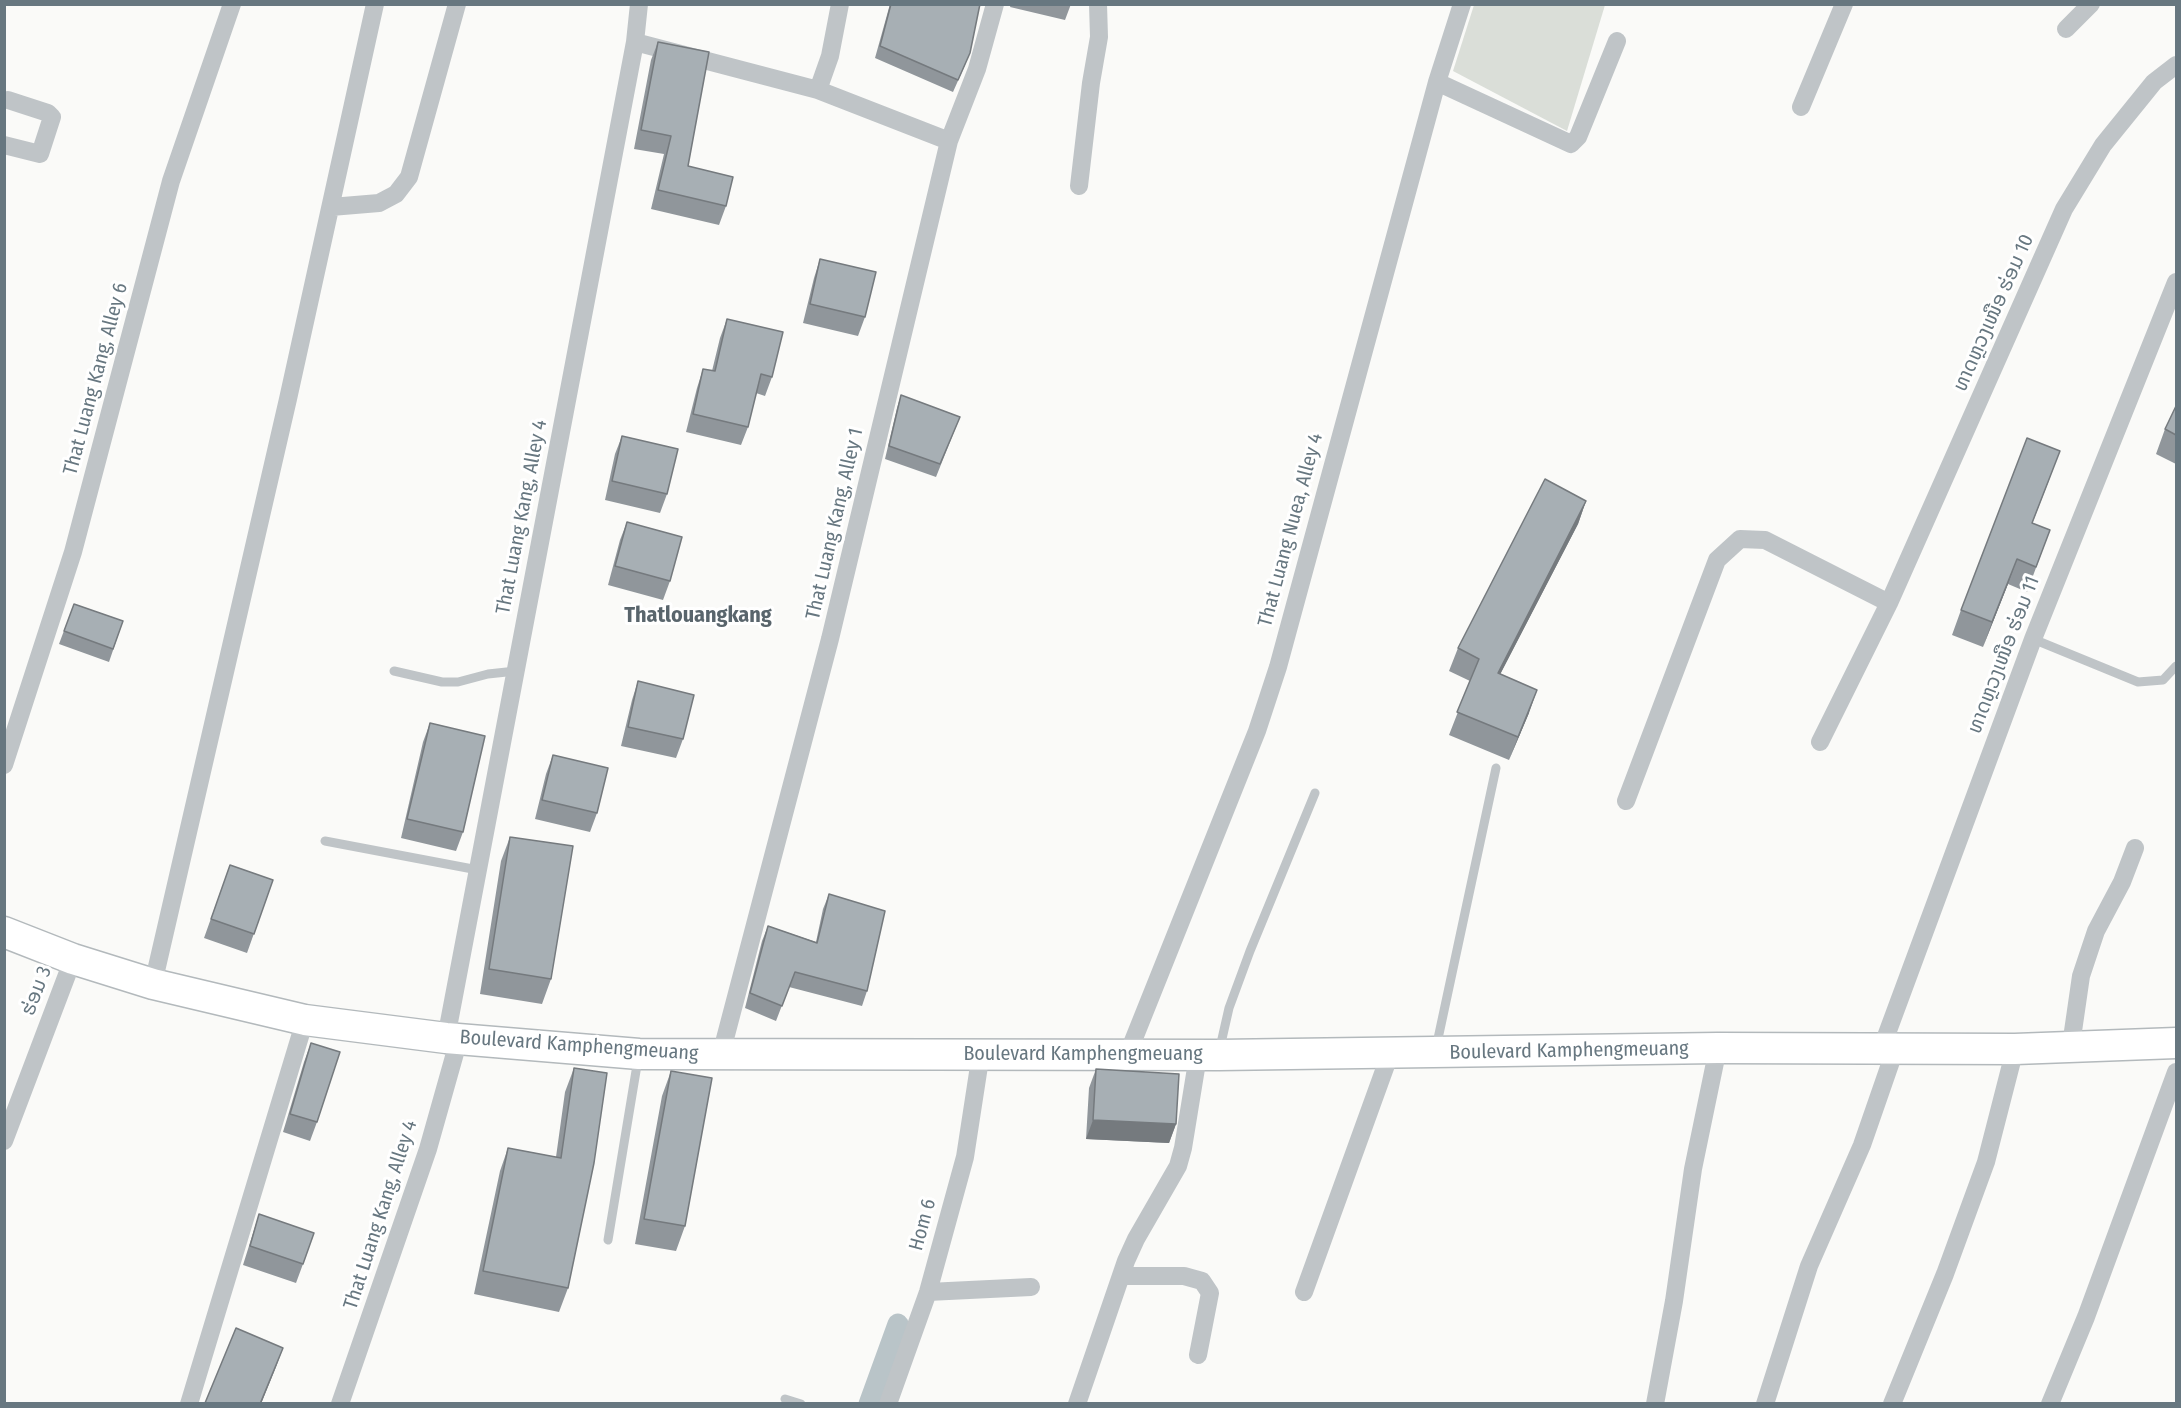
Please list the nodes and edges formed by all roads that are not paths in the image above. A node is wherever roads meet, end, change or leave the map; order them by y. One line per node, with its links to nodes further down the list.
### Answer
1 (232, 4): 30 (street, That Luang Kang, Alley 6)
2 (375, 4): 22 (street)
3 (457, 4): 22 (street)
4 (639, 4): 13 (street, That Luang Kang, Alley 4)
5 (840, 4): 16 (street)
6 (995, 4): 19 (street, That Luang Kang, Alley 1)
7 (1098, 4): 21 (street)
8 (1462, 4): 15 (street, That Luang Nuea, Alley 4)
9 (1844, 4): 18 (street)
10 (2091, 4): 11 (street)
11 (2066, 29)
12 (1617, 41): 15 (street)
13 (635, 42): 16 (street); 28 (street, That Luang Kang, Alley 4)
14 (2176, 65): 24 (street, ທາດຫຼວງເໜືອ ຮ່ອມ 10)
15 (1437, 82): 52 (street, That Luang Nuea, Alley 4)
16 (818, 90): 19 (street)
17 (8, 100): 20 (street)
18 (1801, 107)
19 (949, 141): 50 (street, That Luang Kang, Alley 1)
20 (4, 145)
21 (1079, 186)
22 (331, 207): 39 (street)
23 (2176, 282): 25 (street, ທາດຫຼວງເໜືອ ຮ່ອມ 11)
24 (1889, 603): 29 (street, ທາດຫຼວງເໜືອ ຮ່ອມ 10); 33 (street)
25 (2033, 639): 26 (lane); 44 (street, ທາດຫຼວງເໜືອ ຮ່ອມ 11)
26 (2176, 666)
27 (394, 671): 28 (lane)
28 (516, 671): 36 (street, That Luang Kang, Alley 4)
29 (1820, 742)
30 (4, 765)
31 (1496, 768): 48 (lane)
32 (1315, 793): 53 (lane)
33 (1626, 801)
34 (325, 841): 36 (lane)
35 (2135, 848): 43 (street)
36 (478, 870): 41 (street, That Luang Kang, Alley 4)
37 (4, 932): 38 (main road, Boulevard Kamphengmeuang)
38 (73, 959): 39 (main road, Boulevard Kamphengmeuang); 55 (street, ຮ່ອມ 3)
39 (153, 984): 40 (main road, Boulevard Kamphengmeuang)
40 (305, 1020): 41 (main road, Boulevard Kamphengmeuang); 63 (street)
41 (452, 1039): 49 (main road, Boulevard Kamphengmeuang); 64 (street, That Luang Kang, Alley 4)
42 (2176, 1043): 43 (main road, Boulevard Kamphengmeuang)
43 (2071, 1045): 46 (main road, Boulevard Kamphengmeuang)
44 (1889, 1047): 45 (main road, Boulevard Kamphengmeuang); 46 (main road, Boulevard Kamphengmeuang); 69 (street, ທາດຫຼວງເໜືອ ຮ່ອມ 11)
45 (1718, 1048): 48 (main road, Boulevard Kamphengmeuang); 68 (street)
46 (2015, 1049): 70 (street)
47 (981, 1053): 50 (main road, Boulevard Kamphengmeuang); 52 (main road, Boulevard Kamphengmeuang); 59 (street, Hom 6)
48 (1435, 1053): 51 (main road, Boulevard Kamphengmeuang)
49 (639, 1054): 50 (main road, Boulevard Kamphengmeuang); 56 (lane)
50 (721, 1054)
51 (1390, 1054): 53 (main road, Boulevard Kamphengmeuang); 60 (street)
52 (1127, 1056): 53 (main road, Boulevard Kamphengmeuang)
53 (1208, 1056): 57 (street)
54 (2176, 1072): 71 (street)
55 (4, 1141)
56 (608, 1240)
57 (1123, 1276): 61 (street); 67 (street)
58 (1031, 1287): 59 (street)
59 (928, 1292): 66 (street, Hom 6)
60 (1304, 1292)
61 (1198, 1355)
62 (785, 1399): 65 (lane)
63 (189, 1404)
64 (339, 1404)
65 (801, 1404)
66 (888, 1404)
67 (1077, 1404)
68 (1654, 1404)
69 (1765, 1404)
70 (1893, 1404)
71 (2050, 1404)

